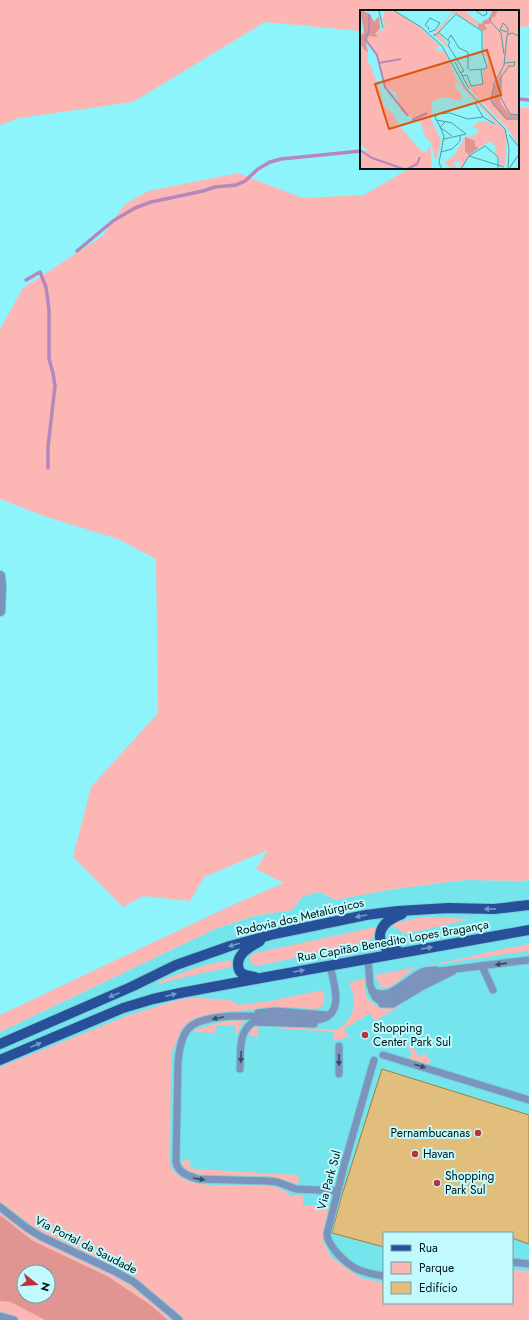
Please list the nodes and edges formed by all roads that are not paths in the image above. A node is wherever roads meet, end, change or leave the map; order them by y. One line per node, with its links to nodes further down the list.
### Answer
1 (0, 576): 2 (street)
2 (0, 611)
3 (529, 905): 4 (main road, Rodovia dos Metalúrgicos, one-way to 4)
4 (415, 909): 6 (main road, Rodovia dos Metalúrgicos, one-way to 6); 7 (main road)
5 (529, 930): 7 (main road, Rua Capitão Benedito Lopes Bragança, one-way to 5)
6 (274, 934): 13 (main road); 20 (main road, Rodovia dos Metalúrgicos, one-way to 20)
7 (410, 951): 8 (main road, Rua Capitão Benedito Lopes Bragança)
8 (368, 958): 10 (main road, Rua Capitão Benedito Lopes Bragança); 15 (lane)
9 (529, 960): 11 (lane, one-way to 11)
10 (330, 966): 13 (main road, Rua Capitão Benedito Lopes Bragança, one-way to 10); 18 (lane)
11 (482, 966): 12 (lane); 14 (lane)
12 (455, 969): 15 (lane); 15 (lane)
13 (261, 978): 23 (main road, one-way to 13)
14 (493, 990)
15 (373, 993)
16 (240, 1016): 17 (lane); 18 (lane); 28 (lane, one-way to 28)
17 (271, 1017): 18 (lane); 19 (lane)
18 (328, 1017): 19 (lane)
19 (254, 1022): 25 (lane, one-way to 25)
20 (0, 1044)
21 (339, 1046): 26 (lane, one-way to 26)
22 (383, 1055): 27 (lane, one-way to 27)
23 (0, 1060)
24 (374, 1060): 28 (lane, Via Park Sul)
25 (240, 1069)
26 (339, 1074)
27 (529, 1100)
28 (337, 1191): 32 (lane, Via Park Sul)
29 (0, 1207): 35 (lane, Via Portal da Saudade)
30 (513, 1262): 31 (lane)
31 (529, 1264)
32 (383, 1276)
33 (0, 1316): 34 (lane)
34 (14, 1320)
35 (179, 1320)

